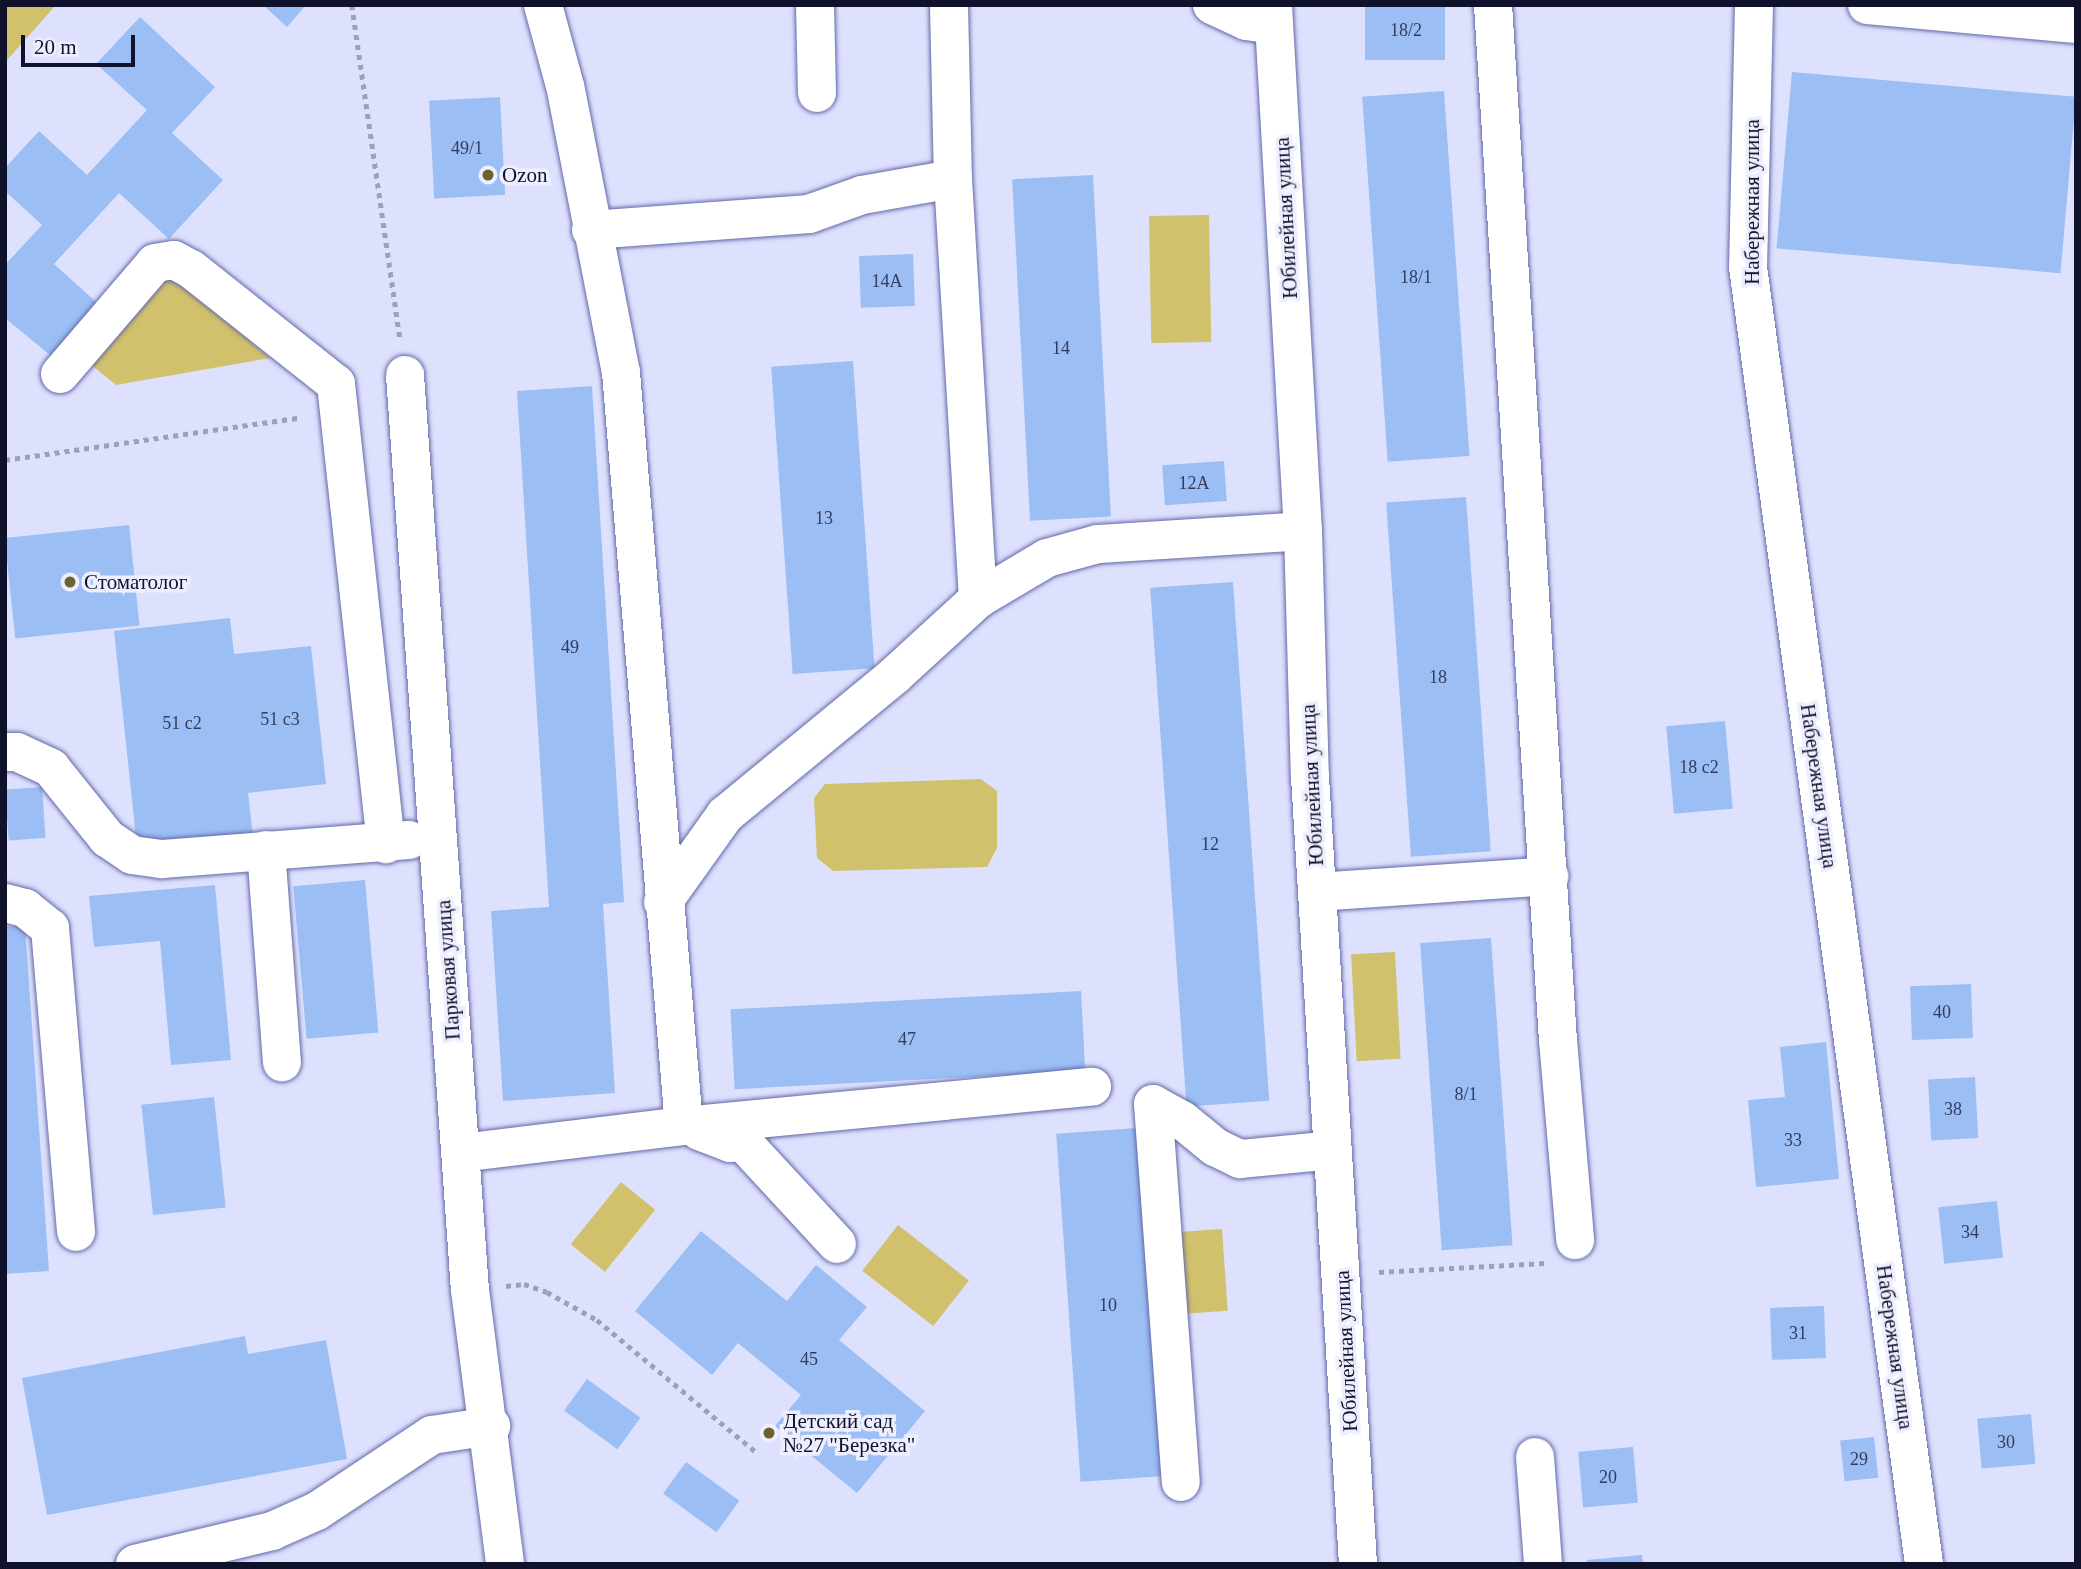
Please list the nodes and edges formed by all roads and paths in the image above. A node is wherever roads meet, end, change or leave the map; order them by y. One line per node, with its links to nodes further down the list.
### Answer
1 (352, 5): 15 (path)
2 (543, 5): 13 (street)
3 (815, 5): 11 (street)
4 (948, 5): 12 (street)
5 (1212, 5): 9 (street)
6 (1493, 5): 24 (street)
7 (1754, 5): 46 (street, Набережная улица)
8 (1867, 5): 10 (street)
9 (1274, 15): 18 (street, Юбилейная улица)
10 (2076, 23)
11 (817, 93)
12 (953, 179): 13 (street); 19 (street)
13 (592, 230): 26 (street)
14 (60, 374): 16 (street)
15 (405, 375): 21 (street, Парковая улица)
16 (341, 412): 17 (path); 22 (street)
17 (5, 460)
18 (1303, 531): 19 (street); 25 (street, Юбилейная улица)
19 (978, 599): 26 (street)
20 (5, 752): 23 (street)
21 (439, 836): 22 (street); 32 (street, Парковая улица)
22 (386, 844): 23 (street)
23 (266, 850): 28 (street)
24 (1549, 876): 25 (street); 34 (street)
25 (1317, 892): 31 (street, Юбилейная улица)
26 (663, 902): 30 (street)
27 (5, 903): 33 (street)
28 (282, 1062)
29 (1092, 1087): 30 (street)
30 (684, 1126): 32 (street); 35 (street)
31 (1333, 1150): 36 (street, Юбилейная улица); 41 (street)
32 (461, 1153): 37 (street, Парковая улица)
33 (76, 1232)
34 (1575, 1240): 36 (path)
35 (837, 1244)
36 (1341, 1275): 44 (street, Юбилейная улица)
37 (470, 1290): 38 (street, Парковая улица); 39 (path)
38 (491, 1426): 42 (street); 43 (street, Парковая улица)
39 (756, 1452)
40 (1535, 1457): 45 (street)
41 (1181, 1482)
42 (135, 1564)
43 (505, 1564)
44 (1358, 1564)
45 (1543, 1564)
46 (1924, 1564)

